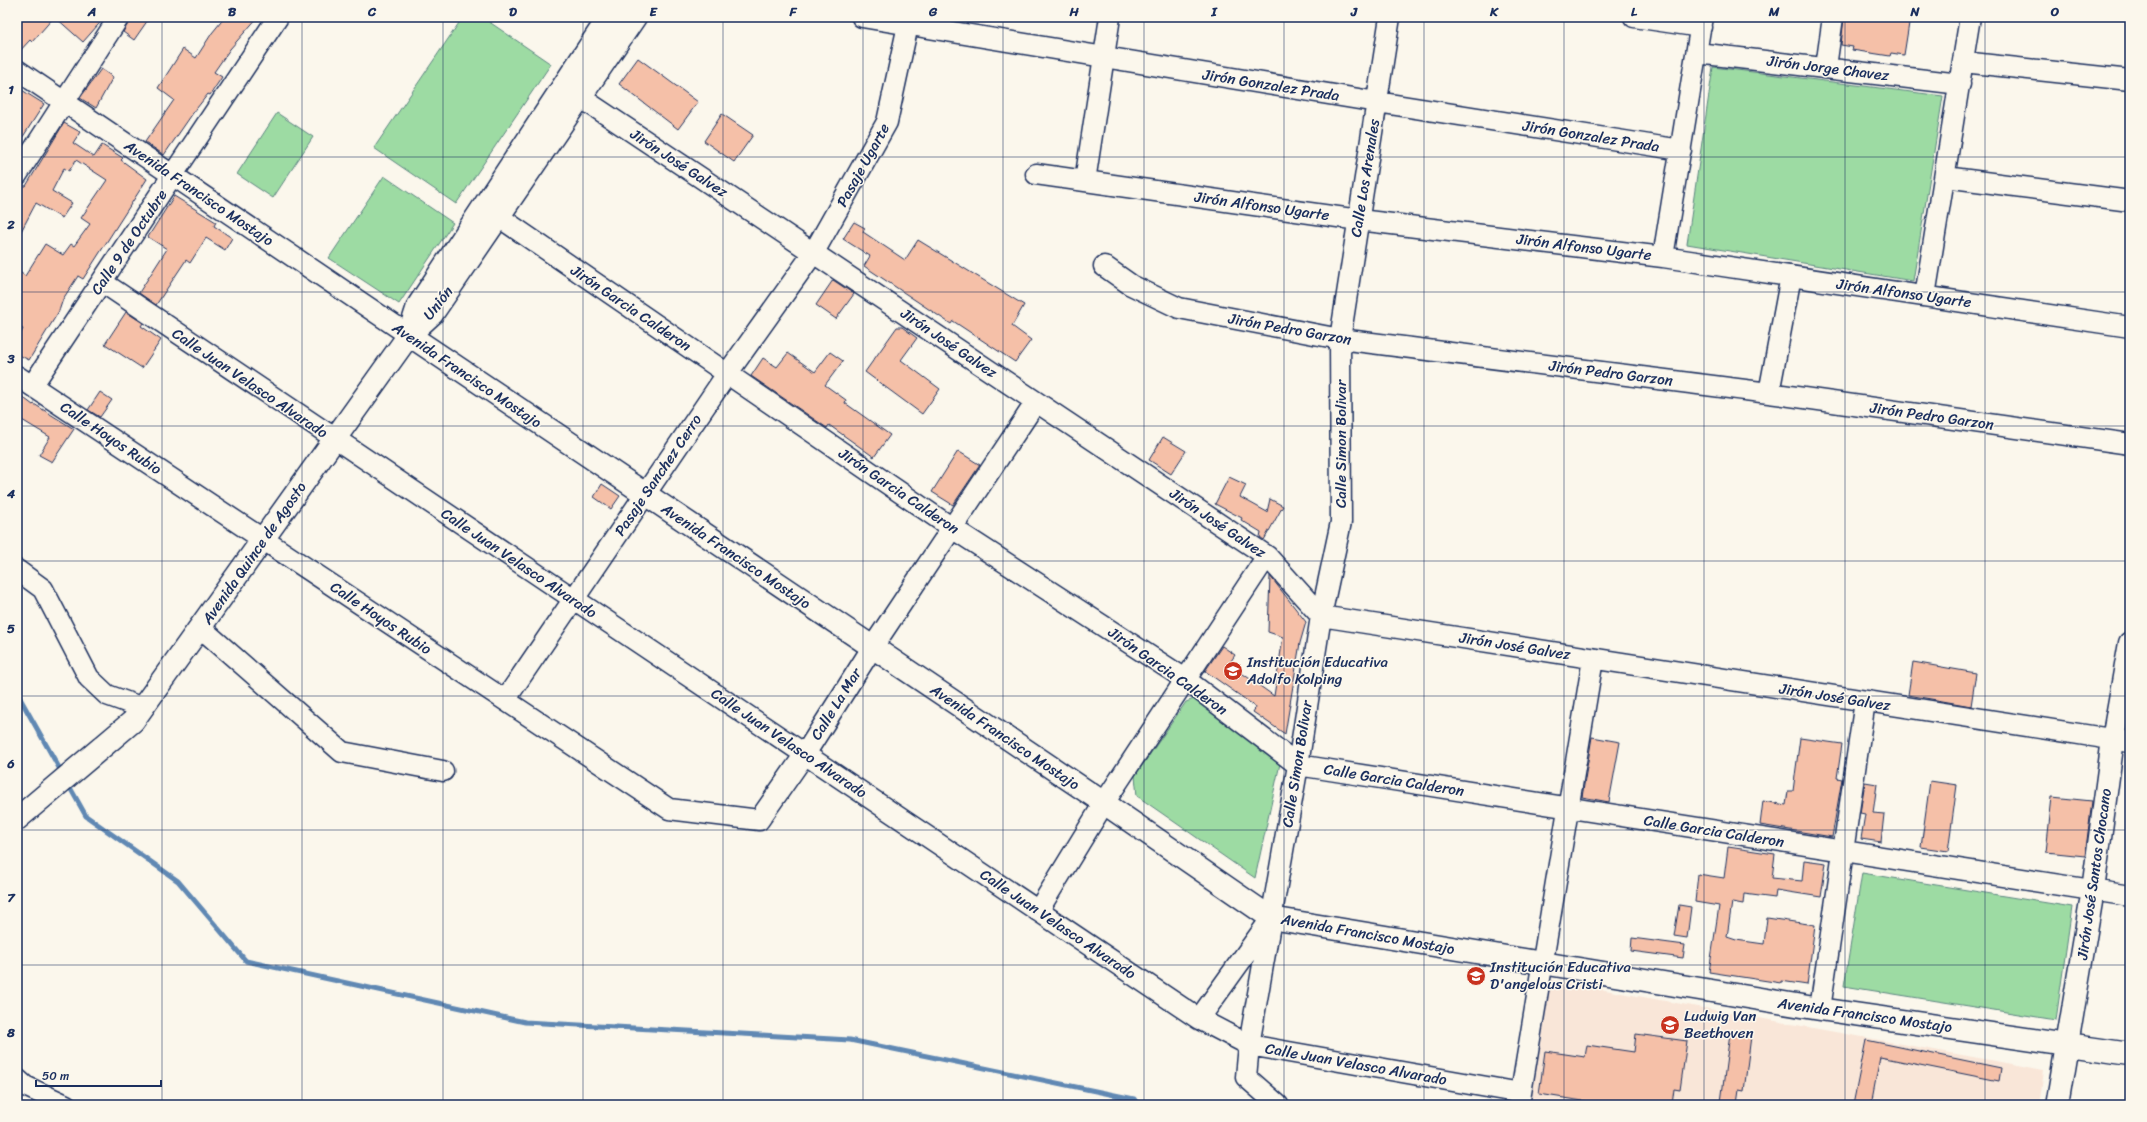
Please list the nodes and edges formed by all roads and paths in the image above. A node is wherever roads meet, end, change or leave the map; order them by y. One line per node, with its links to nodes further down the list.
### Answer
1 (119, 17): 22 (street)
2 (278, 17): 27 (street, Calle 9 de Octubre)
3 (608, 17): 40 (street, Unión)
4 (635, 17): 21 (street, Unión)
5 (862, 17): 13 (street, Jirón Gonzalez Prada)
6 (1110, 17): 15 (street)
7 (1390, 17): 23 (street, Calle Los Arenales)
8 (1634, 17): 11 (street)
9 (1833, 17): 17 (street)
10 (1970, 17): 16 (street)
11 (1701, 22): 14 (street)
12 (951, 25): 13 (street, Jirón Gonzalez Prada); 15 (street, Jirón Gonzalez Prada)
13 (908, 26): 33 (street, Pasaje Ugarte)
14 (1696, 53): 17 (street, Jirón Jorge Chavez); 24 (street)
15 (1103, 58): 23 (street, Jirón Gonzalez Prada); 29 (street)
16 (1963, 62): 19 (street); 20 (street)
17 (1826, 67): 20 (street, Jirón Jorge Chavez)
18 (17, 70): 22 (street, Avenida Francisco Mostajo)
19 (2130, 80)
20 (1960, 84): 28 (street)
21 (580, 97): 31 (street, Unión); 33 (street, Jirón José Galvez)
22 (64, 102): 26 (street); 27 (street, Avenida Francisco Mostajo)
23 (1377, 102): 24 (street, Jirón Gonzalez Prada); 32 (street, Calle Los Arenales)
24 (1681, 150): 34 (street)
25 (1036, 174): 29 (street, Jirón Alfonso Ugarte)
26 (17, 175)
27 (172, 175): 37 (street, Calle 9 de Octubre); 40 (street, Avenida Francisco Mostajo)
28 (1945, 177): 30 (street); 38 (street)
29 (1085, 181): 32 (street, Jirón Alfonso Ugarte)
30 (2130, 201)
31 (499, 217): 40 (street, Unión); 42 (street, Jirón Garcia Calderon)
32 (1359, 220): 34 (street, Jirón Alfonso Ugarte); 41 (street, Calle Los Arenales)
33 (814, 252): 42 (street, Pasaje Sanchez Cerro); 45 (street, Jirón José Galvez)
34 (1664, 257): 36 (street, Jirón Alfonso Ugarte)
35 (1104, 266): 41 (street, Jirón Pedro Garzon)
36 (1791, 276): 38 (street, Jirón Alfonso Ugarte); 44 (street)
37 (102, 282): 43 (street, Calle 9 de Octubre); 46 (street, Calle Juan Velasco Alvarado)
38 (1925, 296): 39 (street, Jirón Alfonso Ugarte)
39 (2130, 327)
40 (409, 335): 46 (street, Avenida Quince de Agosto); 48 (street, Avenida Francisco Mostajo)
41 (1340, 339): 44 (street, Jirón Pedro Garzon); 54 (street, Calle Simon Bolivar)
42 (727, 374): 48 (street, Pasaje Sanchez Cerro); 49 (street, Jirón Garcia Calderon)
43 (25, 381): 50 (street, Calle Hoyos Rubio)
44 (1769, 393): 47 (street, Jirón Pedro Garzon)
45 (1036, 402): 49 (street, Calle La Mar); 51 (street, Jirón José Galvez)
46 (334, 439): 50 (street, Avenida Quince de Agosto); 53 (street, Calle Juan Velasco Alvarado)
47 (2130, 444)
48 (645, 495): 53 (street, Pasaje Sanchez Cerro); 57 (street, Avenida Francisco Mostajo)
49 (952, 528): 57 (street, Calle La Mar); 59 (street, Jirón Garcia Calderon)
50 (263, 540): 55 (street, Avenida Quince de Agosto); 60 (street, Calle Hoyos Rubio)
51 (1267, 556): 54 (street, Jirón José Galvez); 59 (street)
52 (17, 570): 62 (street)
53 (573, 600): 60 (street, Pasaje Sanchez Cerro); 64 (street, Calle Juan Velasco Alvarado)
54 (1321, 616): 58 (street, Jirón José Galvez); 65 (street, Calle Simon Bolivar)
55 (201, 628): 62 (street, Avenida Quince de Agosto); 66 (street)
56 (2130, 643): 63 (street, Jirón José Santos Chocano)
57 (872, 648): 64 (street, Calle La Mar); 67 (street, Avenida Francisco Mostajo)
58 (1593, 659): 61 (street, Jirón José Galvez); 68 (street)
59 (1185, 679): 65 (street, Jirón Garcia Calderon); 67 (street)
60 (505, 700): 70 (street, Calle Hoyos Rubio)
61 (1865, 701): 63 (street, Jirón José Galvez); 71 (street)
62 (144, 708): 69 (street, Avenida Quince de Agosto)
63 (2122, 741): 72 (street, Jirón José Santos Chocano)
64 (805, 754): 70 (street, Calle La Mar); 74 (street, Calle Juan Velasco Alvarado)
65 (1298, 765): 68 (street, Calle Garcia Calderon); 75 (street, Calle Simon Bolivar)
66 (443, 771)
67 (1104, 803): 74 (street); 75 (street, Avenida Francisco Mostajo)
68 (1568, 808): 71 (street, Calle Garcia Calderon); 76 (street)
69 (17, 819)
70 (759, 820)
71 (1843, 851): 72 (street, Calle Garcia Calderon); 77 (street)
72 (2094, 890): 73 (street, Calle Garcia Calderon); 79 (street, Jirón José Santos Chocano)
73 (2130, 896)
74 (1038, 911): 78 (street, Calle Juan Velasco Alvarado)
75 (1271, 918): 76 (street, Avenida Francisco Mostajo); 78 (street); 80 (street, Calle Simon Bolivar)
76 (1543, 963): 77 (street, Avenida Francisco Mostajo); 83 (street)
77 (1820, 1009): 79 (street, Avenida Francisco Mostajo)
78 (1200, 1019): 80 (street, Calle Juan Velasco Alvarado)
79 (2067, 1044): 81 (street, Avenida Francisco Mostajo); 86 (street, Jirón José Santos Chocano)
80 (1248, 1046): 83 (street, Calle Juan Velasco Alvarado); 85 (street, Calle Simon Bolivar)
81 (2130, 1054)
82 (17, 1079): 84 (street)
83 (1520, 1099)
84 (66, 1105)
85 (1278, 1105)
86 (2056, 1105)

